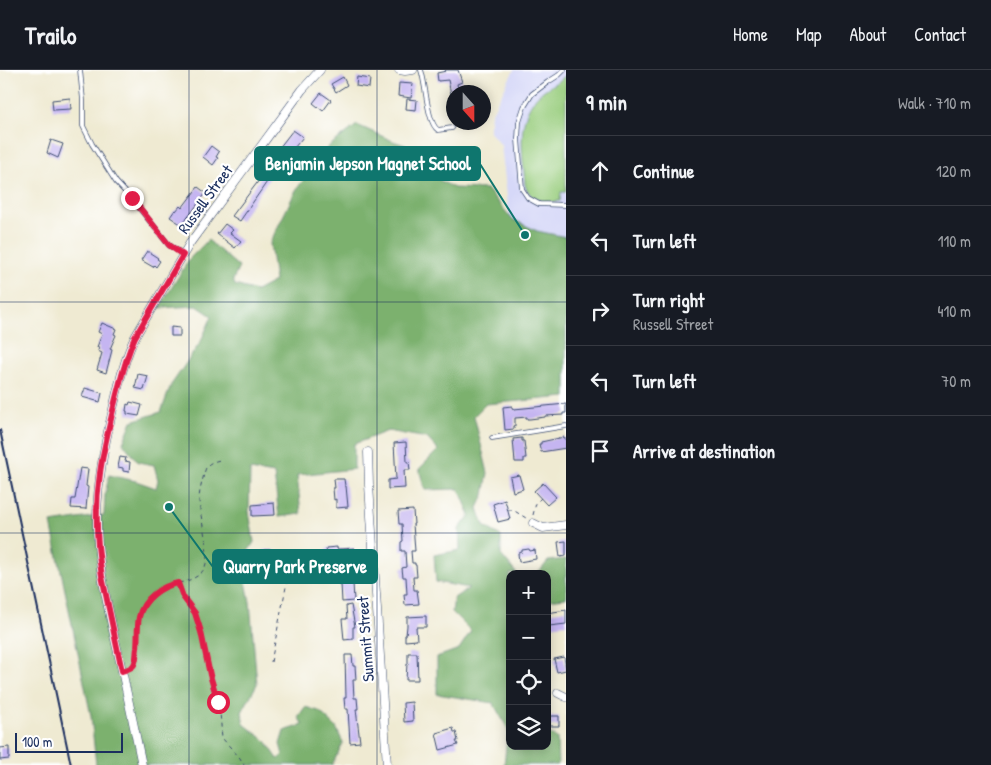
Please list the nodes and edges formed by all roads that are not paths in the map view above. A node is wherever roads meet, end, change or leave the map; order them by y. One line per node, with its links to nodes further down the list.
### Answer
1 (80, 70): 9 (lane)
2 (320, 70): 9 (street, Russell Street)
3 (399, 70): 4 (street)
4 (413, 70)
5 (421, 70): 7 (lane)
6 (564, 70): 8 (lane)
7 (446, 129)
8 (566, 205)
9 (183, 255): 15 (street, Russell Street)
10 (566, 426): 11 (lane)
11 (492, 438)
12 (368, 452): 16 (street, Summit Street)
13 (533, 523): 14 (street)
14 (566, 525)
15 (142, 765)
16 (387, 765)

